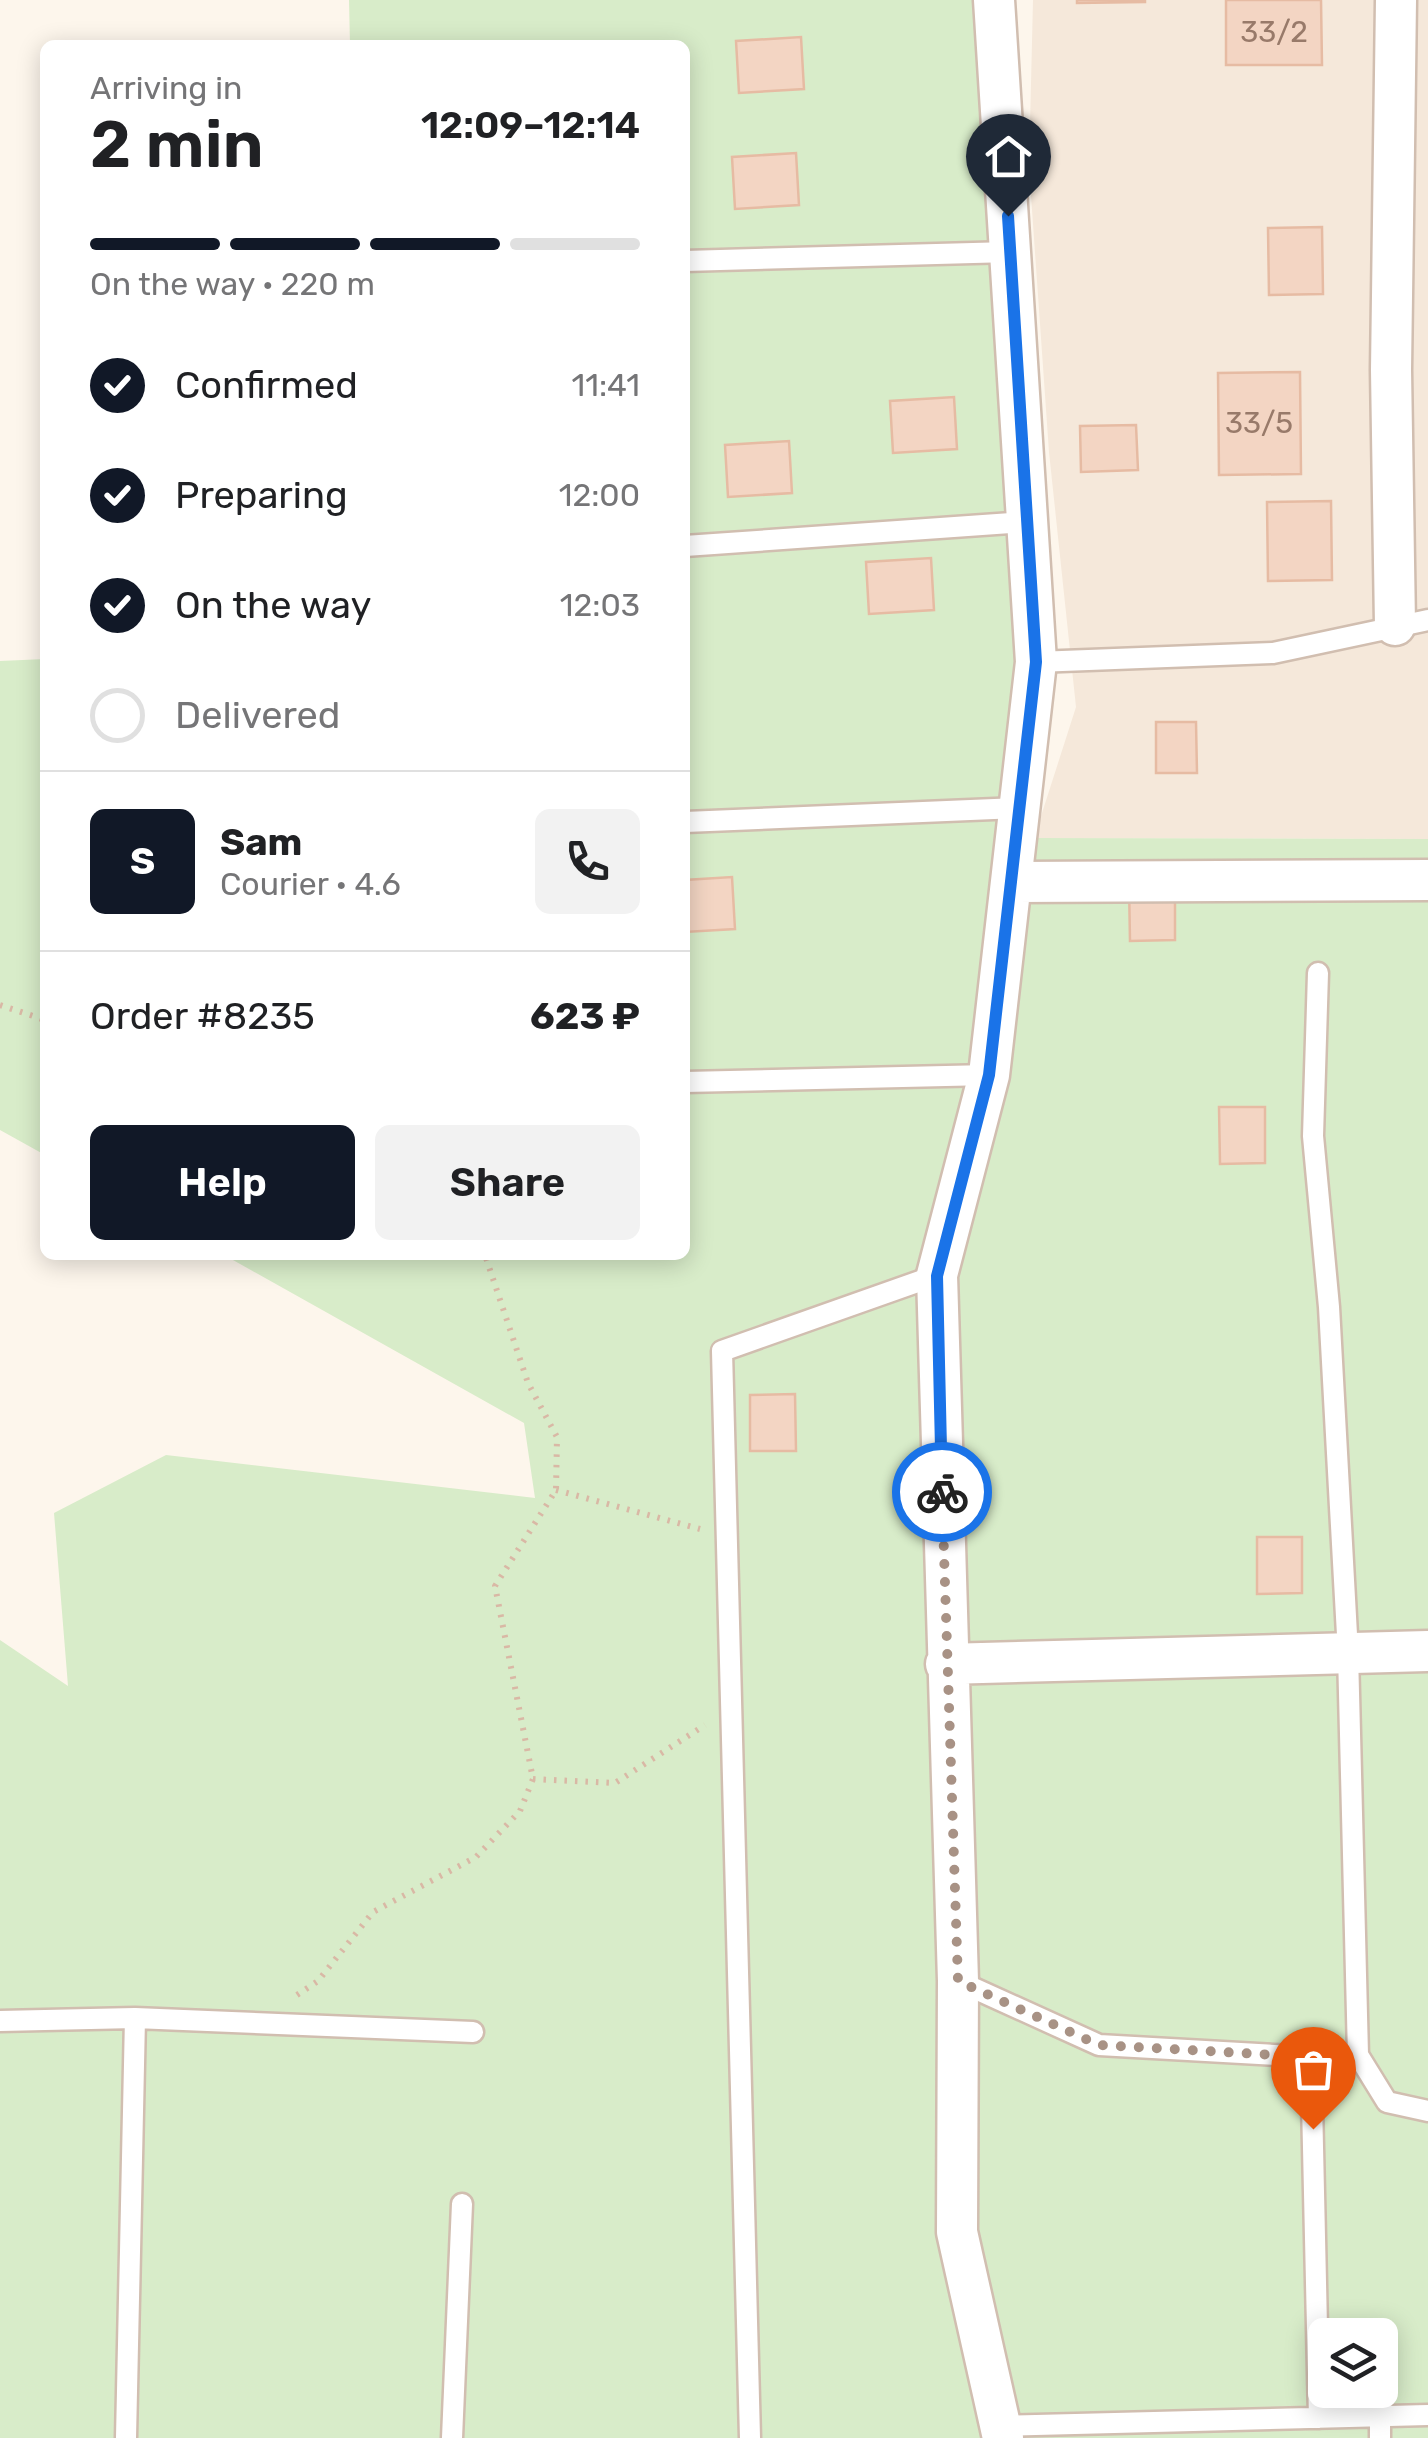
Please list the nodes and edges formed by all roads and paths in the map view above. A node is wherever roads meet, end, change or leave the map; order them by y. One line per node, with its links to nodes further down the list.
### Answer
1 (994, 0): 3 (street)
2 (1396, 0): 7 (street)
3 (1010, 252): 4 (lane); 5 (street)
4 (690, 261)
5 (1025, 522): 6 (lane); 8 (street)
6 (690, 546)
7 (1411, 622): 8 (lane)
8 (1036, 662): 9 (street)
9 (1020, 808): 10 (lane); 12 (street)
10 (690, 822)
11 (1428, 880): 12 (street)
12 (1011, 882): 16 (street)
13 (1318, 973): 23 (lane)
14 (0, 1005): 15 (path)
15 (40, 1018)
16 (989, 1075): 17 (lane); 19 (street)
17 (690, 1082)
18 (487, 1260): 20 (path)
19 (937, 1276): 21 (lane); 24 (street)
20 (556, 1490): 21 (path); 26 (path)
21 (726, 1536): 25 (lane)
22 (1428, 1650): 23 (street)
23 (1348, 1653): 24 (street); 32 (lane)
24 (946, 1664): 27 (street)
25 (731, 1708): 26 (path); 42 (lane)
26 (533, 1779): 30 (path)
27 (958, 1981): 33 (lane); 39 (street)
28 (135, 2018): 29 (lane); 30 (lane); 40 (lane)
29 (0, 2022)
30 (254, 2022): 31 (lane)
31 (473, 2032)
32 (1358, 2055): 33 (lane); 34 (lane)
33 (1311, 2057): 38 (lane)
34 (1428, 2111)
35 (462, 2204): 41 (lane)
36 (1428, 2415): 37 (lane)
37 (1380, 2416): 38 (lane); 43 (lane)
38 (1319, 2418): 39 (lane)
39 (1002, 2432)
40 (126, 2438)
41 (452, 2438)
42 (750, 2438)
43 (1380, 2438)

